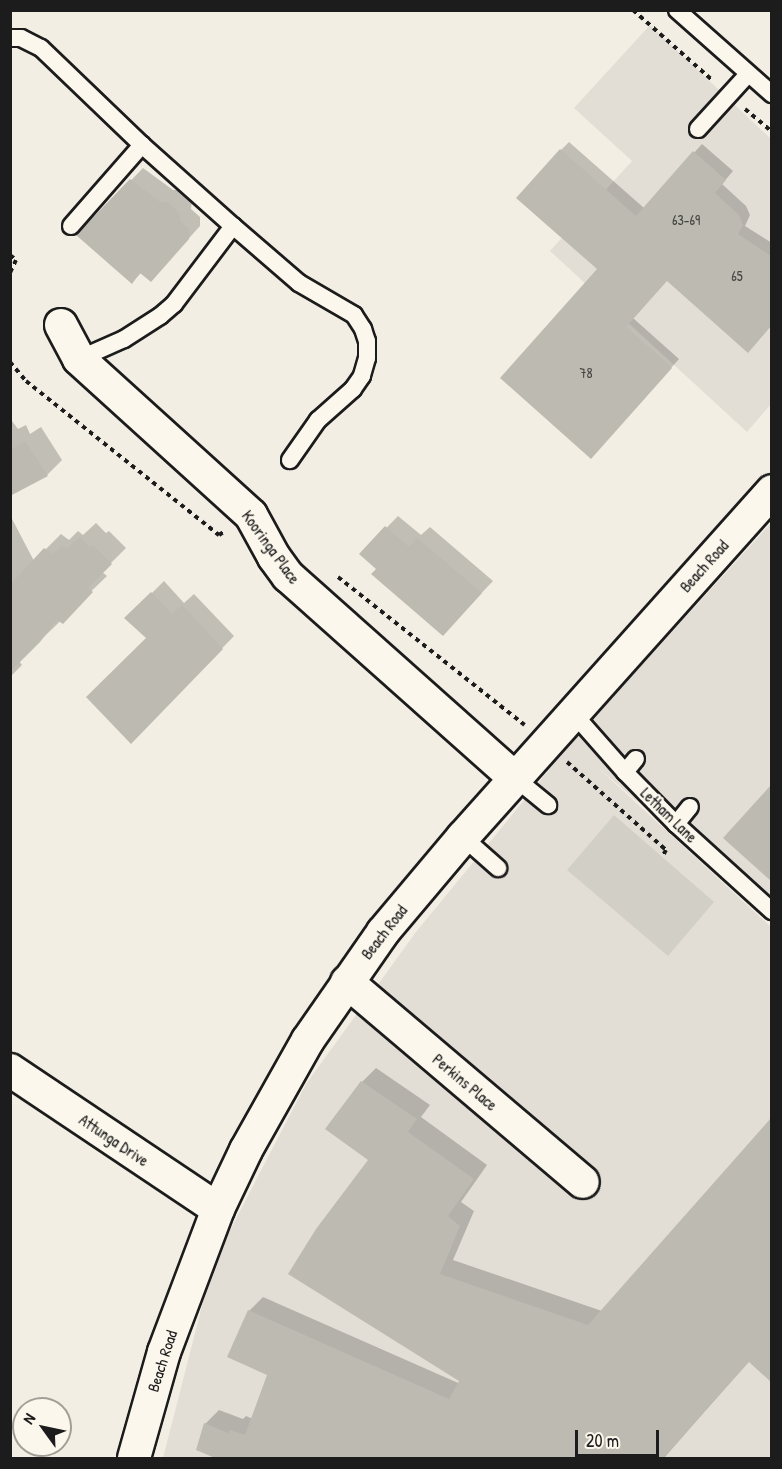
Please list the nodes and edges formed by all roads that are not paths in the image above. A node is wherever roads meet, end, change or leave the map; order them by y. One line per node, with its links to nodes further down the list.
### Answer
1 (677, 10): 3 (lane)
2 (10, 38): 6 (lane)
3 (748, 74): 4 (lane); 5 (lane)
4 (771, 94)
5 (698, 129)
6 (142, 145): 7 (lane); 8 (lane)
7 (71, 226)
8 (233, 226): 10 (lane); 11 (lane)
9 (61, 325): 10 (street, Kooringa Place)
10 (79, 359): 16 (street, Kooringa Place)
11 (290, 460)
12 (771, 491): 13 (street, Beach Road)
13 (573, 713): 15 (lane, Letham Lane); 16 (street, Beach Road)
14 (636, 759): 15 (lane)
15 (625, 772): 19 (lane, Letham Lane)
16 (515, 778): 17 (lane, Kooringa Place); 20 (street, Beach Road)
17 (548, 805)
18 (690, 807): 19 (lane)
19 (676, 824): 22 (lane, Letham Lane)
20 (463, 837): 21 (lane); 23 (street, Beach Road)
21 (498, 868)
22 (771, 910)
23 (347, 982): 25 (street, Perkins Place); 26 (street, Beach Road)
24 (10, 1070): 26 (street, Attunga Drive)
25 (583, 1182)
26 (218, 1209): 27 (street, Beach Road)
27 (134, 1458)

